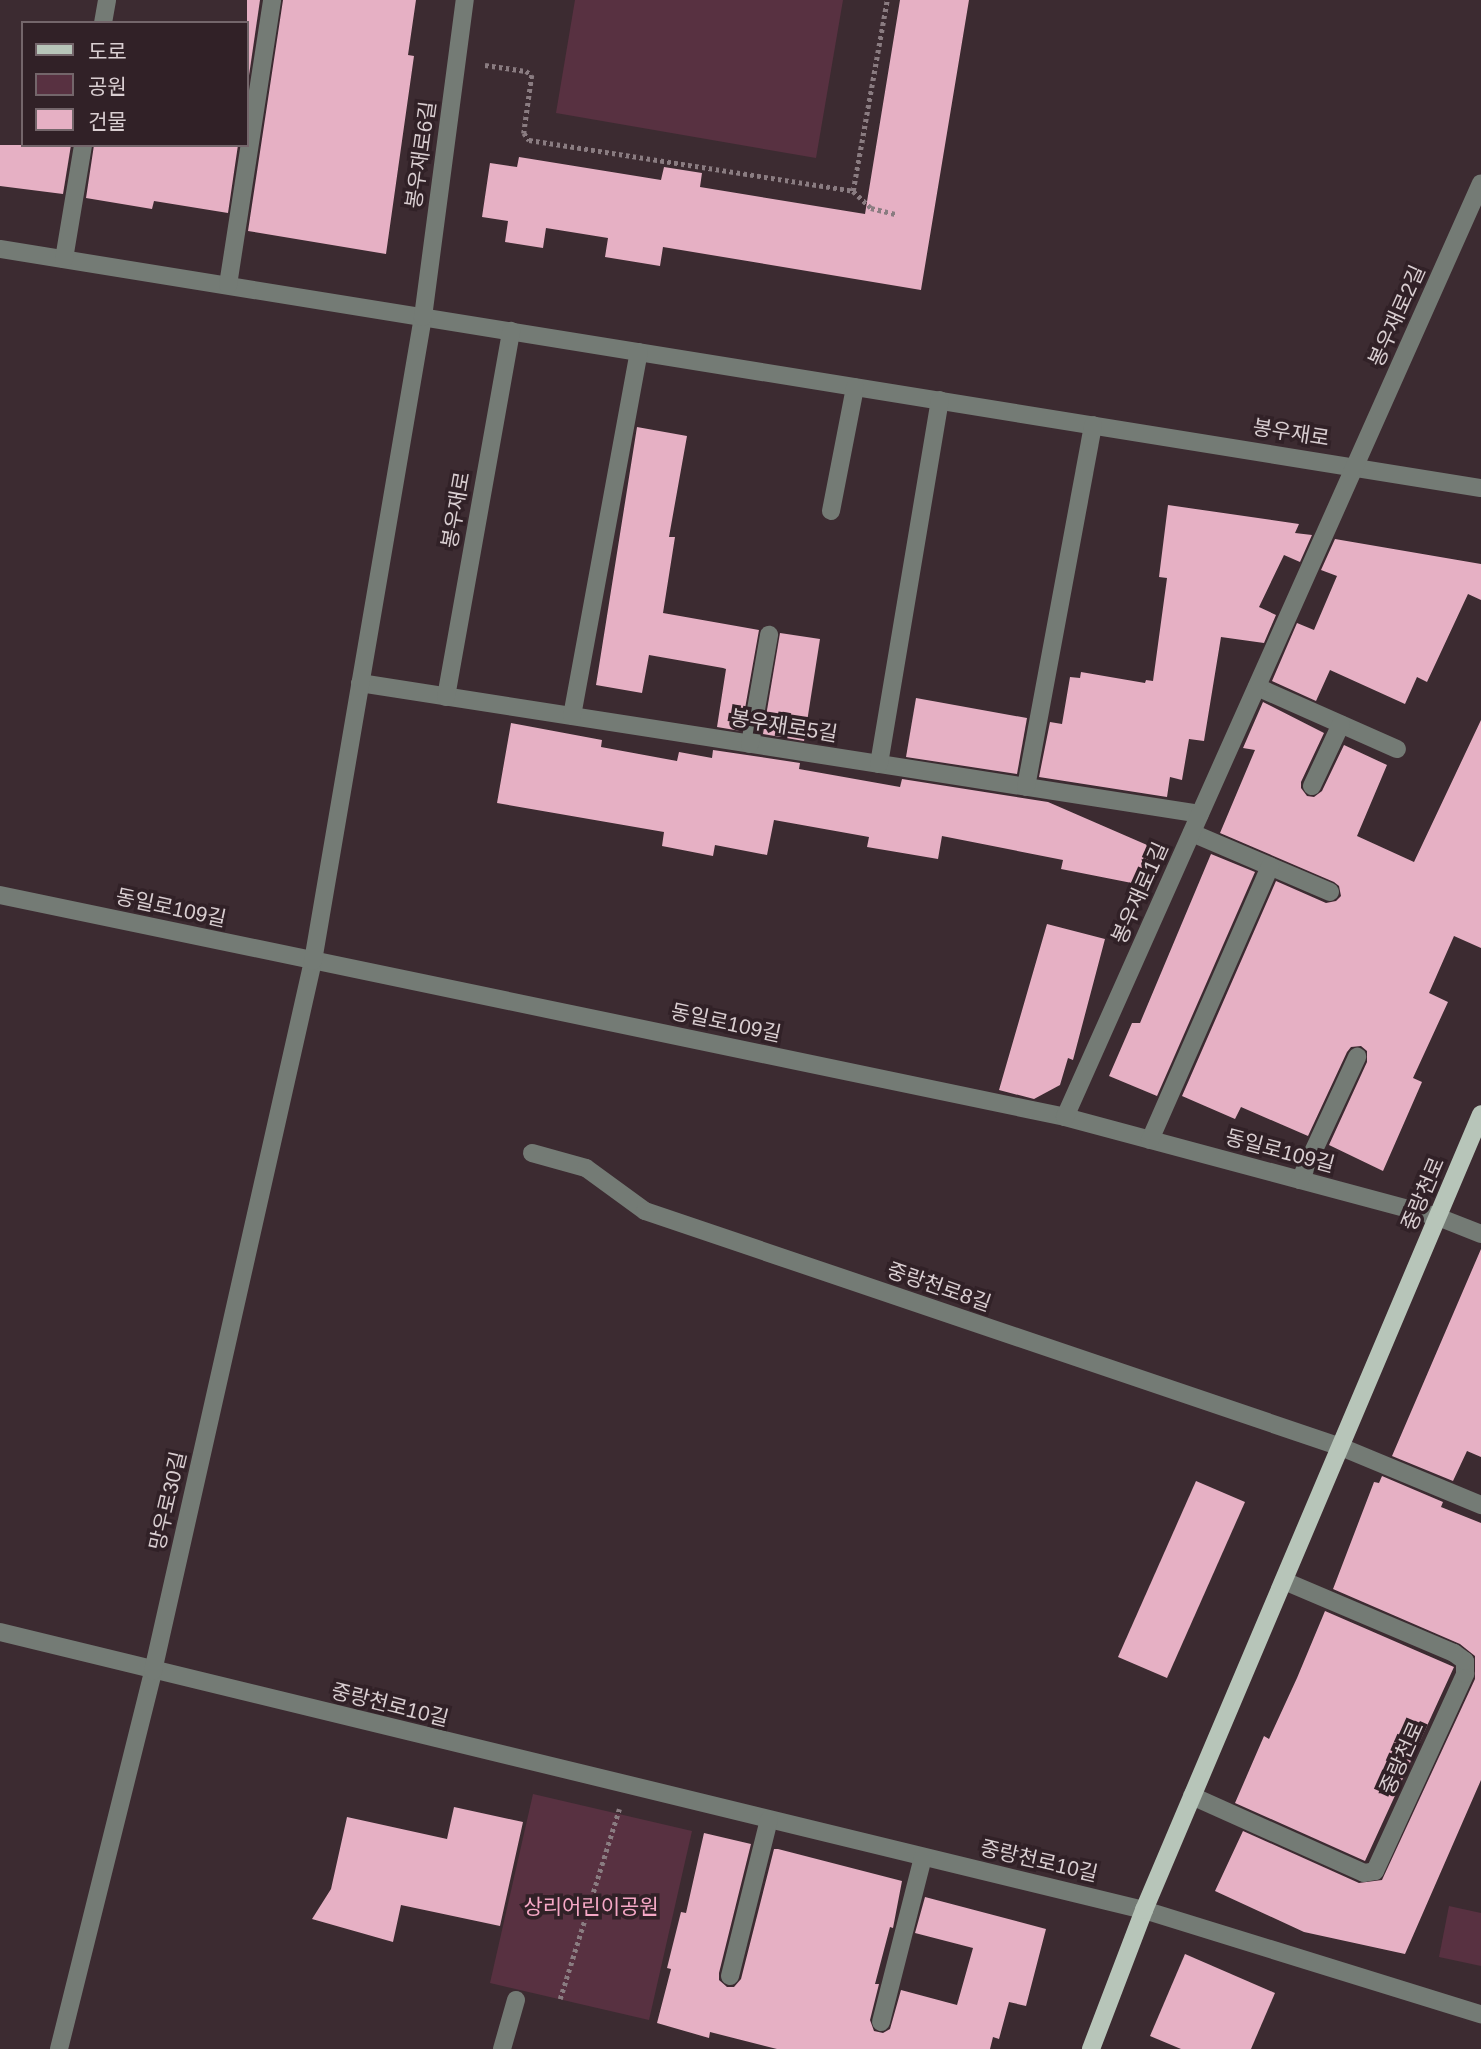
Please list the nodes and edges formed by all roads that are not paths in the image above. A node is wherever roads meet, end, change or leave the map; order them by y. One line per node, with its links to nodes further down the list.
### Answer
1 (107, 0): 4 (street)
2 (272, 0): 9 (street)
3 (465, 0): 10 (street, 봉우재로6길)
4 (103, 21)
5 (83, 147): 8 (street)
6 (1481, 183): 16 (street, 봉우재로2길)
7 (0, 249): 8 (street, 봉우재로)
8 (64, 259): 9 (street, 봉우재로)
9 (228, 285): 10 (street, 봉우재로)
10 (423, 317): 11 (street, 봉우재로); 20 (street)
11 (511, 331): 12 (street, 봉우재로); 22 (street, 봉우재로)
12 (639, 352): 13 (street, 봉우재로); 23 (street)
13 (855, 387): 14 (street, 봉우재로); 18 (street)
14 (940, 400): 15 (street, 봉우재로); 27 (street)
15 (1093, 425): 16 (street, 봉우재로); 29 (street)
16 (1354, 467): 17 (street, 봉우재로); 21 (street, 봉우재로1길)
17 (1481, 488)
18 (831, 511)
19 (769, 635): 25 (street)
20 (360, 683): 22 (street, 봉우재로5길); 35 (street)
21 (1256, 687): 24 (street); 30 (street, 봉우재로1길)
22 (446, 696): 23 (street, 봉우재로5길)
23 (572, 716): 25 (street, 봉우재로5길)
24 (1341, 724): 26 (street); 28 (street)
25 (750, 744): 27 (street, 봉우재로5길)
26 (1397, 749)
27 (879, 764): 29 (street, 봉우재로5길)
28 (1312, 786)
29 (1026, 787): 30 (street, 봉우재로5길)
30 (1200, 814): 31 (street, 봉우재로1길)
31 (1192, 833): 32 (street); 38 (street, 봉우재로1길)
32 (1270, 866): 33 (street); 39 (street)
33 (1330, 892)
34 (0, 895): 35 (street, 동일로109길)
35 (313, 961): 38 (street, 동일로109길); 48 (street, 망우로30길)
36 (1357, 1057): 41 (street)
37 (1481, 1114): 42 (main road, 중랑천로)
38 (1065, 1117): 39 (street, 동일로109길)
39 (1150, 1140): 41 (street, 동일로109길)
40 (532, 1153): 44 (street, 중랑천로8길)
41 (1300, 1180): 42 (street, 동일로109길)
42 (1438, 1217): 43 (street, 동일로109길); 44 (main road, 중랑천로)
43 (1481, 1234)
44 (1340, 1447): 45 (street); 46 (main road, 중랑천로)
45 (1481, 1505)
46 (1284, 1581): 49 (main road, 중랑천로); 49 (street, 중랑천로)
47 (0, 1632): 48 (street, 중랑천로10길)
48 (153, 1671): 50 (street, 중랑천로10길); 57 (street, 망우로30길)
49 (1192, 1796): 52 (main road, 중랑천로)
50 (769, 1820): 51 (street, 중랑천로10길); 53 (street)
51 (923, 1857): 52 (street, 중랑천로10길); 56 (street)
52 (1144, 1910): 55 (street); 59 (main road, 중랑천로)
53 (730, 1976)
54 (516, 2000): 58 (street)
55 (1481, 2014)
56 (881, 2022)
57 (60, 2049)
58 (502, 2049)
59 (1091, 2049)

